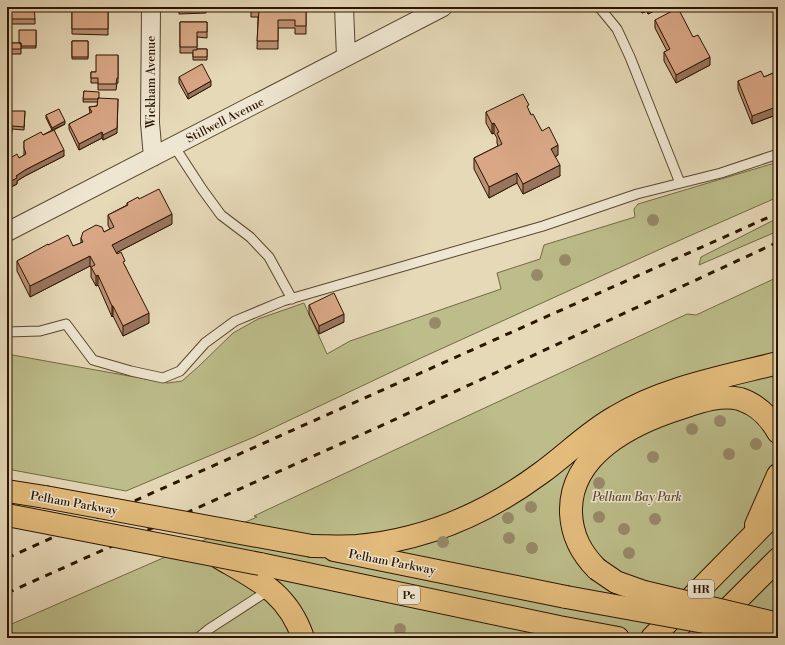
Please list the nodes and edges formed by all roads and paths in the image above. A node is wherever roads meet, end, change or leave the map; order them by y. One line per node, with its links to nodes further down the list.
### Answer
1 (151, 7): 8 (street, Wickham Avenue)
2 (344, 7): 5 (street)
3 (442, 7): 5 (street, Stillwell Avenue)
4 (599, 7): 9 (lane)
5 (346, 57): 6 (street, Stillwell Avenue)
6 (174, 146): 8 (street, Stillwell Avenue); 11 (lane)
7 (778, 154): 9 (lane)
8 (153, 157): 10 (street, Stillwell Avenue)
9 (680, 183): 11 (lane)
10 (7, 232)
11 (292, 299): 12 (lane)
12 (7, 332)
13 (778, 362): 20 (main road)
14 (778, 432): 23 (main road, bridge)
15 (778, 475): 19 (main road)
16 (7, 490): 20 (main road, Pelham Parkway, bridge)
17 (778, 510): 19 (main road, HR)
18 (7, 515): 22 (main road, Pelham Parkway / Pe, bridge)
19 (750, 539): 28 (main road, HR)
20 (312, 546): 24 (main road, Pelham Parkway, bridge)
21 (778, 558): 29 (main road, HR)
22 (263, 578): 25 (lane); 26 (main road); 27 (main road, Pelham Parkway / Pe)
23 (778, 624)
24 (778, 628)
25 (198, 638)
26 (302, 638)
27 (618, 638)
28 (652, 638)
29 (699, 638)

